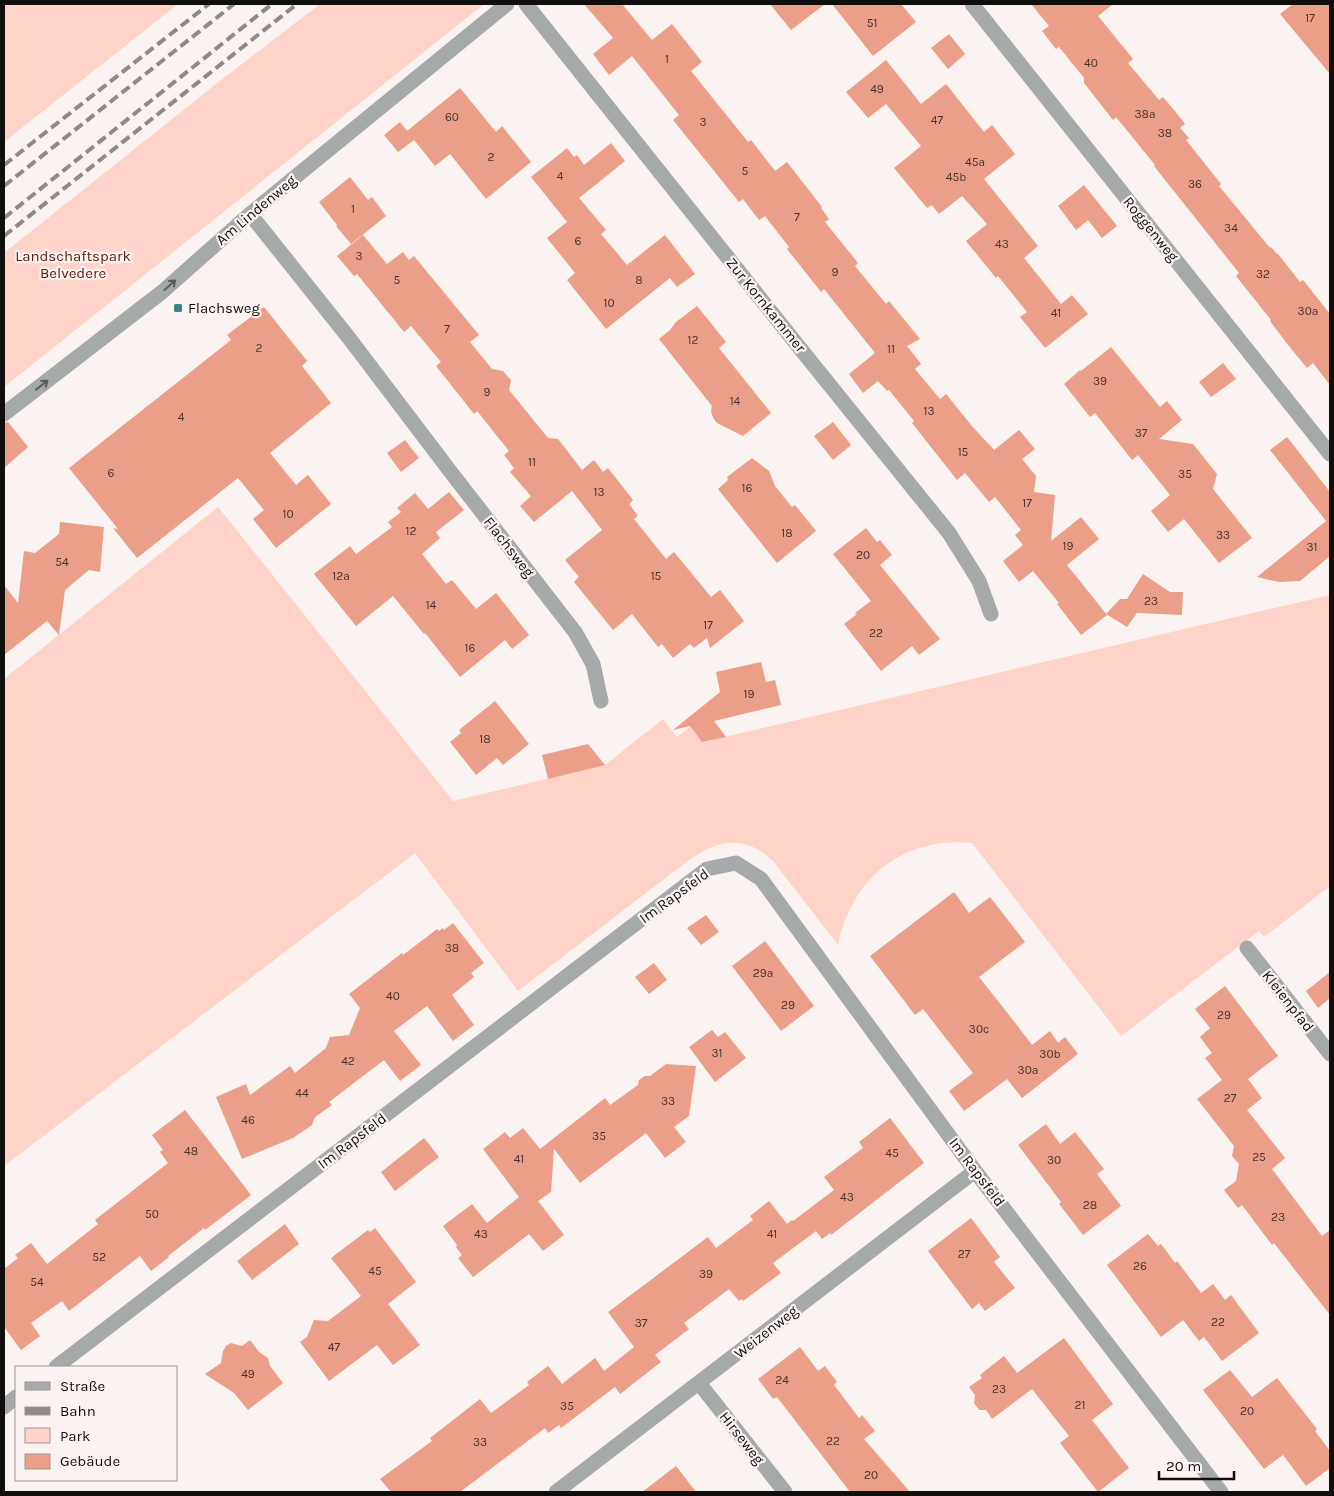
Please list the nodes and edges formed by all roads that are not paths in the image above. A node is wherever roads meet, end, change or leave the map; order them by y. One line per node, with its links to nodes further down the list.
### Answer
1 (507, 4): 4 (street, Am Lindenweg)
2 (526, 4): 7 (street, Zur Kornkammer)
3 (972, 4): 6 (street, Roggenweg)
4 (250, 214): 5 (street, Am Lindenweg, one-way to 4); 8 (street, Flachsweg)
5 (4, 414)
6 (1330, 454)
7 (991, 614)
8 (601, 702)
9 (1247, 948): 10 (street, Kleienpfad)
10 (1330, 1054)
11 (975, 1171): 12 (street, Im Rapsfeld); 13 (street, Weizenweg); 18 (street, Im Rapsfeld)
12 (57, 1366)
13 (699, 1383): 16 (street, Weizenweg); 17 (street, Hirseweg)
14 (15, 1399): 15 (street)
15 (4, 1407)
16 (556, 1492)
17 (785, 1492)
18 (1222, 1492)

